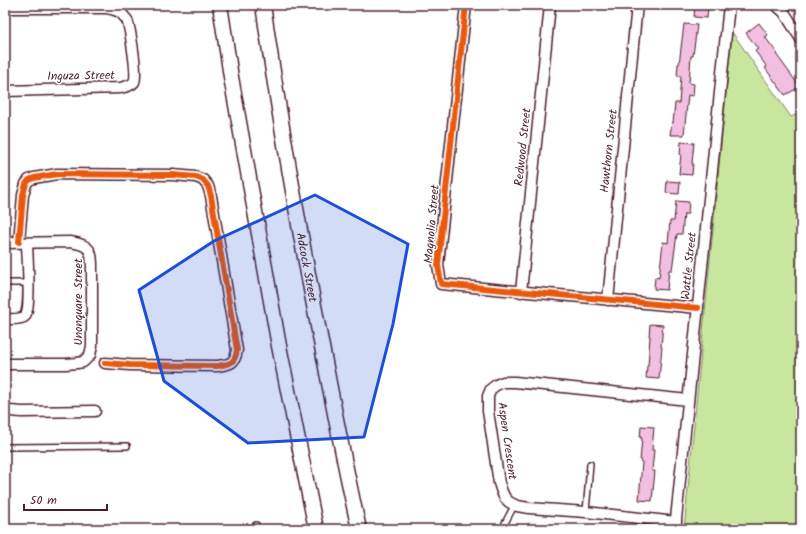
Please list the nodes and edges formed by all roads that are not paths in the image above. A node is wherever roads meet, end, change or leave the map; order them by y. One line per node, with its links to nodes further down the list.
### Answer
1 (220, 5): 30 (main road)
2 (263, 5): 31 (main road, Adcock Street)
3 (466, 5): 15 (street, Magnolia Street)
4 (550, 5): 15 (street, Redwood Street)
5 (637, 5): 16 (street, Hawthorn Street)
6 (729, 5): 17 (street, Wattle Street)
7 (776, 5): 9 (street)
8 (5, 8): 10 (street, Inguza Street)
9 (801, 39)
10 (5, 91)
11 (5, 242): 12 (street)
12 (23, 242): 14 (street); 19 (street); 20 (street, Unonquare Street)
13 (5, 283): 14 (lane)
14 (28, 283): 18 (street)
15 (521, 292): 16 (street, Magnolia Street)
16 (608, 300): 17 (street, Magnolia Street)
17 (698, 308): 21 (street, Wattle Street)
18 (5, 319)
19 (105, 363)
20 (5, 364)
21 (688, 400): 27 (street, Aspen Crescent); 29 (street, Wattle Street)
22 (5, 408): 23 (street)
23 (95, 411)
24 (127, 446): 25 (lane)
25 (5, 447)
26 (590, 464): 28 (lane)
27 (515, 504): 28 (street); 32 (lane)
28 (586, 512): 29 (street)
29 (675, 526)
30 (316, 529)
31 (359, 529)
32 (503, 529)

